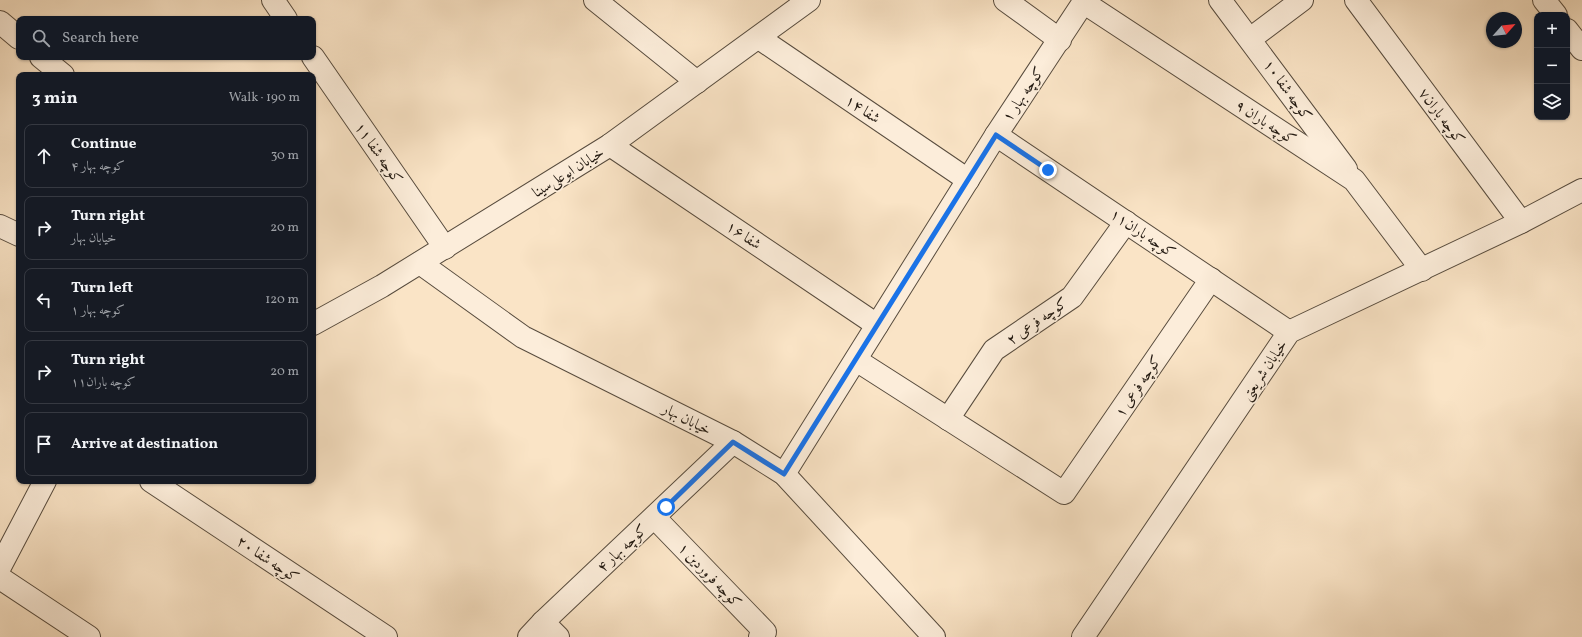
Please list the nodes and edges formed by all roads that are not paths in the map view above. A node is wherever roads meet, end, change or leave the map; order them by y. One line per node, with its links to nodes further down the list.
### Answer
1 (273, 0): 11 (street)
2 (595, 0): 22 (street)
3 (810, 0): 15 (street, خیابان ابوعلی‌سینا)
4 (1005, 0): 17 (street)
5 (1220, 0): 16 (street, کوچه شفا ۱۰)
6 (1302, 0): 16 (street)
7 (1544, 0): 10 (street)
8 (1084, 1): 17 (street, کوچه بهار ۱); 26 (street, کوچه باران ۹)
9 (1365, 3): 29 (street, کوچه باران۷)
10 (1554, 12)
11 (284, 16)
12 (0, 22): 14 (street)
13 (1570, 34): 18 (street)
14 (16, 35)
15 (758, 38): 22 (street, خیابان ابوعلی‌سینا); 25 (street, شفا ۱۴)
16 (1250, 39): 26 (street, کوچه شفا ۱۰)
17 (1060, 40): 23 (street, کوچه بهار ۱)
18 (1582, 49)
19 (46, 60): 21 (street)
20 (315, 60): 32 (street, کوچه شفا ۱۱)
21 (60, 72)
22 (697, 82): 24 (street, خیابان ابوعلی‌سینا)
23 (996, 135): 25 (street, کوچه بهار ۱); 28 (street, کوچه باران۱۱)
24 (610, 145): 32 (street, خیابان ابوعلی‌سینا); 37 (street, شفا ۱۶)
25 (968, 180): 37 (street, کوچه بهار ۱)
26 (1354, 180): 34 (street, کوچه باران ۹)
27 (1582, 190): 29 (street, خیابان شریعتی)
28 (1126, 222): 35 (street, کوچه باران۱۱); 40 (street, کوچه فرعی ۲)
29 (1521, 222): 34 (street, خیابان شریعتی)
30 (0, 226): 31 (street)
31 (16, 234)
32 (445, 248): 33 (street, خیابان ابوعلی‌سینا)
33 (420, 263): 36 (street, خیابان ابوعلی‌سینا); 41 (street, خیابان بهار)
34 (1422, 270): 38 (street, خیابان شریعتی)
35 (1211, 279): 38 (street, کوچه باران۱۱); 40 (street, کوچه فرعی ۱)
36 (316, 322)
37 (877, 325): 39 (street, کوچه بهار ۱)
38 (1290, 332): 54 (street, خیابان شریعتی)
39 (856, 360): 40 (street); 42 (street, کوچه بهار ۱)
40 (948, 419)
41 (733, 442): 42 (street, خیابان بهار); 45 (street, کوچه بهار ۴)
42 (784, 474): 50 (street, خیابان بهار)
43 (42, 484): 46 (street)
44 (155, 484): 52 (street, کوچه شفا ۲۰)
45 (655, 518): 48 (street, کوچه بهار ۴); 49 (street, کوچه فروردین ۱)
46 (3, 552)
47 (0, 578): 51 (street)
48 (536, 629): 53 (street)
49 (763, 635)
50 (933, 636)
51 (89, 637)
52 (386, 637)
53 (558, 637)
54 (1084, 637)

